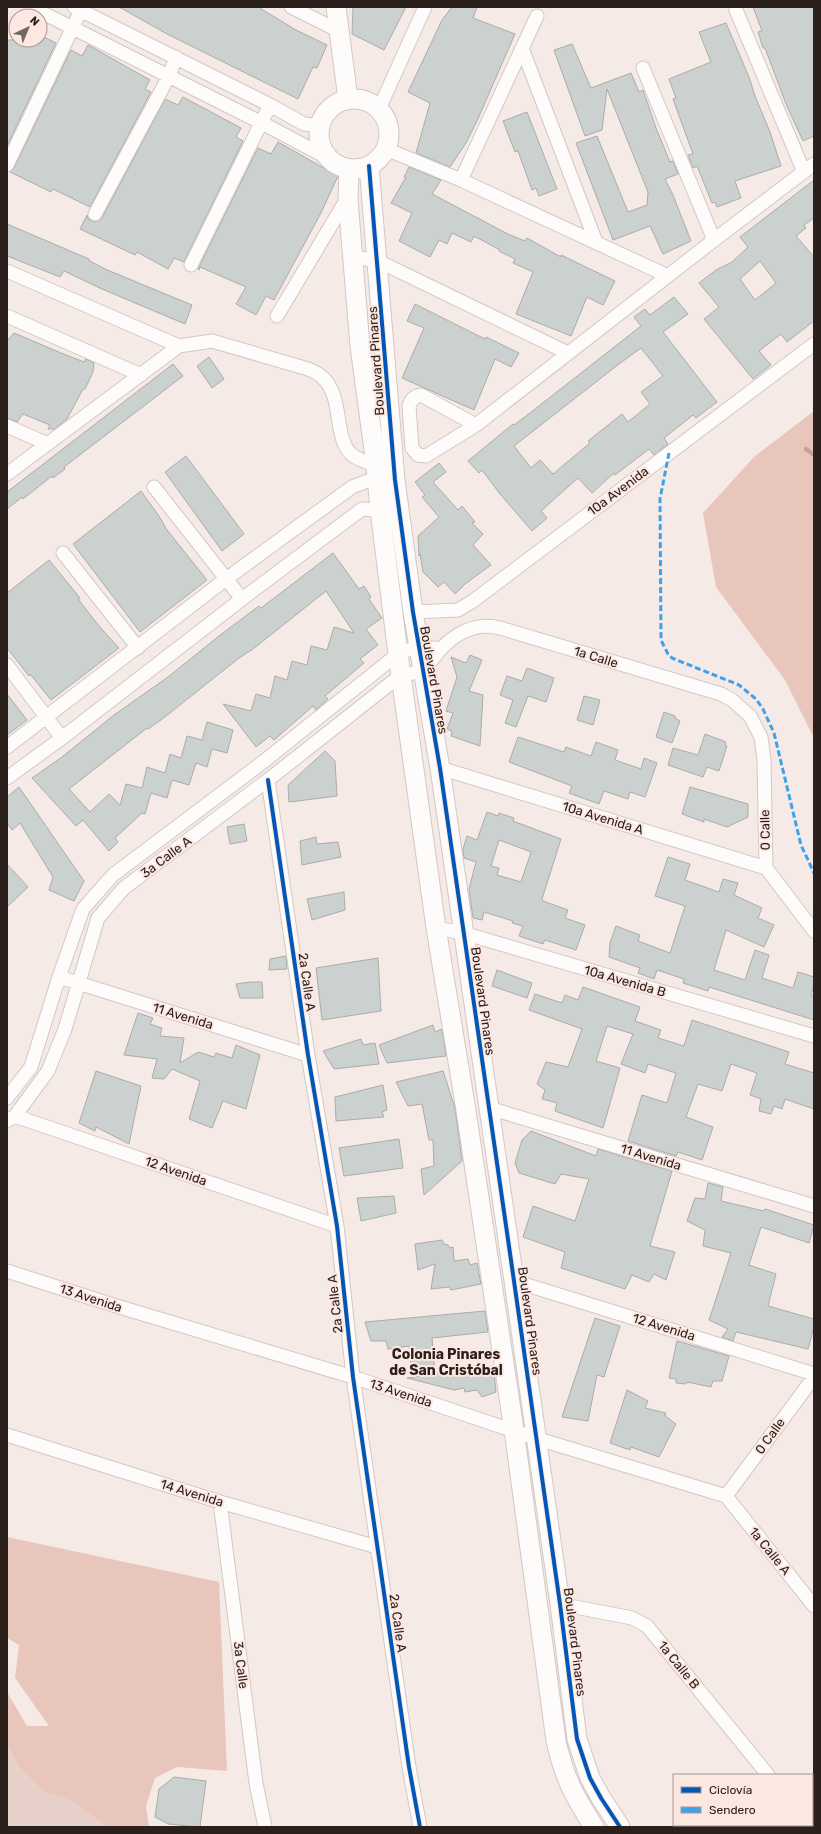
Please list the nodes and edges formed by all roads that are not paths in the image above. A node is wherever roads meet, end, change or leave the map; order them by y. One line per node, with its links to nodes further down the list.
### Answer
1 (31, 7): 8 (street)
2 (291, 7): 9 (street)
3 (336, 7): 9 (street)
4 (425, 7): 16 (street)
5 (78, 9): 8 (street); 11 (street)
6 (736, 10): 23 (street)
7 (537, 16): 10 (street)
8 (72, 27): 13 (street); 21 (street)
9 (339, 31): 14 (street)
10 (522, 48): 25 (street); 29 (street)
11 (176, 57): 13 (street); 15 (street)
12 (643, 68): 28 (street)
13 (168, 76): 17 (street); 27 (street)
14 (348, 99): 16 (street); 18 (street)
15 (270, 105): 17 (street); 18 (street)
16 (379, 109): 19 (street)
17 (262, 122): 20 (street); 32 (street)
18 (320, 122): 20 (street)
19 (386, 149): 22 (street); 25 (street)
20 (328, 158): 24 (street)
21 (7, 165)
22 (369, 166): 24 (street); 31 (street, Boulevard Pinares)
23 (809, 168): 28 (street)
24 (349, 169): 26 (street, Boulevard Pinares)
25 (461, 180): 29 (street)
26 (348, 200): 30 (street, Boulevard Pinares); 36 (street)
27 (95, 214)
28 (714, 240): 34 (street)
29 (596, 242): 34 (street)
30 (354, 257): 31 (street); 44 (street, Boulevard Pinares)
31 (378, 261): 39 (street); 44 (street, Boulevard Pinares)
32 (190, 264)
33 (7, 270): 38 (street)
34 (668, 276): 39 (street)
35 (7, 316): 40 (street)
36 (276, 316)
37 (814, 344): 52 (street, 10a Avenida)
38 (179, 346): 40 (street); 44 (street)
39 (568, 353): 41 (street)
40 (141, 375): 43 (street)
41 (476, 425): 41 (street)
42 (7, 426): 43 (street)
43 (48, 444): 45 (street)
44 (385, 470): 47 (street, Boulevard Pinares); 48 (street, Boulevard Pinares); 50 (street)
45 (8, 473)
46 (154, 487): 50 (street)
47 (380, 510): 48 (street); 51 (street); 56 (street, Boulevard Pinares)
48 (399, 512): 52 (street, Boulevard Pinares)
49 (63, 553): 54 (street)
50 (226, 579): 51 (street); 54 (street)
51 (242, 599): 62 (street)
52 (413, 612): 53 (street, Boulevard Pinares)
53 (419, 646): 55 (street); 56 (street, 3a Calle A); 58 (street, Boulevard Pinares)
54 (138, 648): 61 (street)
55 (441, 649): 58 (street, 1a Calle); 60 (street, 1a Calle)
56 (398, 654): 59 (street, Boulevard Pinares); 71 (street, 3a Calle A)
57 (7, 665): 61 (street)
58 (422, 671): 59 (street, 3a Calle A); 64 (street, Boulevard Pinares)
59 (401, 675): 66 (street, 3a Calle A); 68 (street, Boulevard Pinares)
60 (750, 716): 67 (street, 0 Calle)
61 (47, 717): 62 (street); 63 (street)
62 (62, 738): 65 (street)
63 (7, 747)
64 (440, 768): 67 (street, 10a Avenida A); 70 (street, Boulevard Pinares)
65 (7, 778)
66 (268, 780): 72 (street, 3a Calle A); 74 (street, 2a Calle A)
67 (766, 868): 69 (street, 0 Calle)
68 (436, 928): 70 (street, 10a Avenida B); 84 (street, Boulevard Pinares)
69 (814, 931)
70 (463, 933): 73 (street, 10a Avenida B); 76 (street, Boulevard Pinares)
71 (59, 977): 72 (street, 11 Avenida); 75 (street, 3a Calle A)
72 (78, 983): 74 (street, 11 Avenida); 77 (street, 3a Calle A)
73 (814, 1036)
74 (308, 1055): 79 (street, 2a Calle A)
75 (7, 1098)
76 (489, 1108): 78 (street, 11 Avenida); 81 (street, Boulevard Pinares)
77 (11, 1118): 79 (street, 12 Avenida)
78 (814, 1206)
79 (337, 1226): 83 (street, 2a Calle A)
80 (7, 1271): 83 (street, 13 Avenida)
81 (514, 1281): 82 (street, 12 Avenida); 86 (street, Boulevard Pinares)
82 (814, 1375): 87 (street, 0 Calle)
83 (353, 1377): 84 (street, 13 Avenida); 89 (street, 2a Calle A)
84 (514, 1430): 86 (street, 13 Avenida); 95 (street, Boulevard Pinares)
85 (7, 1435): 88 (street, 14 Avenida)
86 (536, 1438): 87 (street, 13 Avenida); 90 (street, Boulevard Pinares)
87 (726, 1496): 91 (street, 1a Calle A)
88 (220, 1502): 89 (street, 14 Avenida); 93 (street, 3a Calle)
89 (377, 1547): 94 (street, 2a Calle A)
90 (560, 1604): 92 (street, 1a Calle B); 96 (street, Boulevard Pinares)
91 (814, 1606)
92 (767, 1774)
93 (265, 1827)
94 (420, 1827)
95 (594, 1827)
96 (620, 1827)

